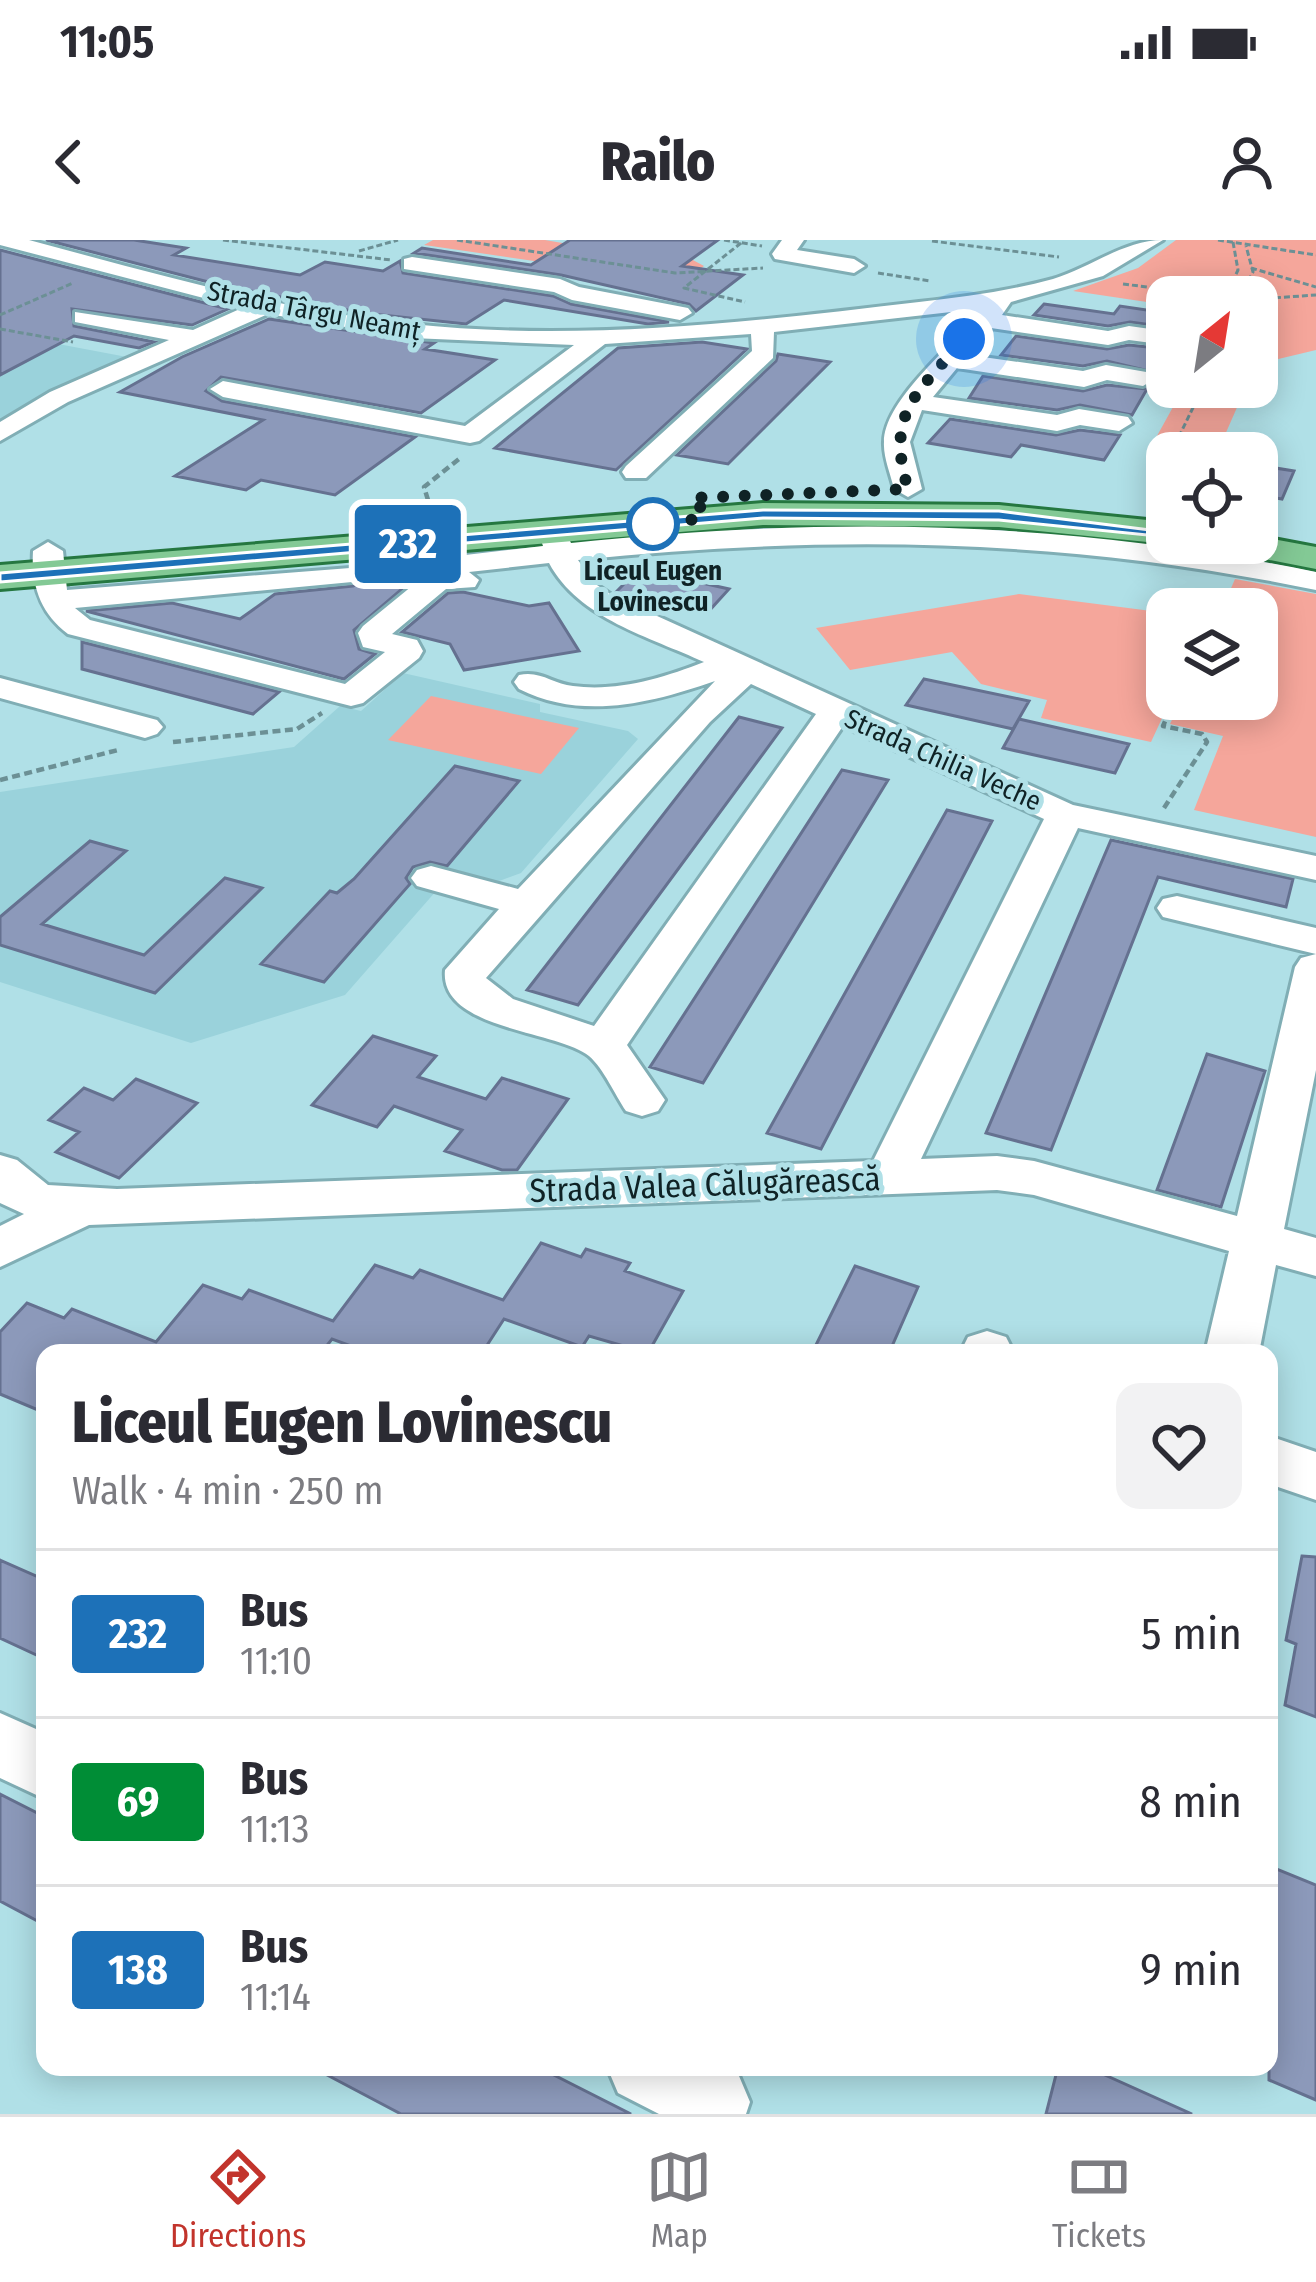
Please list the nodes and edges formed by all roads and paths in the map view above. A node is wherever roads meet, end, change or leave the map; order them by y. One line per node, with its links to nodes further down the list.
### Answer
1 (5, 240): 18 (street, Strada Târgu Neamț)
2 (110, 240): 18 (street)
3 (223, 240): 16 (path)
4 (398, 240): 16 (path)
5 (457, 240): 24 (path)
6 (793, 240): 20 (street)
7 (1218, 240): 11 (path)
8 (1283, 240): 14 (path)
9 (932, 241): 15 (path)
10 (740, 242): 24 (path)
11 (1233, 242): 13 (path); 25 (path)
12 (1149, 243): 15 (street, Strada Târgu Neamț)
13 (1246, 244): 14 (path); 23 (path)
14 (1275, 248): 17 (path)
15 (1107, 252): 27 (street, Strada Târgu Neamț)
16 (350, 253): 19 (path)
17 (1316, 254)
18 (72, 258): 21 (street, Strada Târgu Neamț)
19 (412, 263): 40 (street, Strada Târgu Neamț)
20 (854, 266)
21 (107, 267): 33 (street, Strada Târgu Neamț); 35 (path)
22 (766, 268): 24 (path)
23 (1251, 268): 26 (path); 29 (path)
24 (708, 269): 38 (path)
25 (1235, 276)
26 (1252, 276)
27 (1074, 277): 28 (path); 31 (street, Strada Târgu Neamț)
28 (1146, 286)
29 (1316, 287)
30 (1316, 295): 32 (path)
31 (1007, 296): 34 (street, Strada Târgu Neamț); 37 (street)
32 (1278, 297)
33 (266, 306): 42 (street, Strada Târgu Neamț); 43 (street)
34 (926, 308): 37 (street); 38 (street, Strada Târgu Neamț)
35 (0, 314)
36 (82, 317): 43 (street)
37 (981, 320): 41 (street); 44 (street)
38 (790, 324): 39 (street, Strada Târgu Neamț)
39 (762, 327): 40 (street, Strada Târgu Neamț); 51 (street)
40 (700, 331): 42 (street, Strada Târgu Neamț)
41 (1146, 335)
42 (601, 336): 50 (street)
43 (198, 338): 49 (street)
44 (947, 358): 45 (street); 47 (street)
45 (1143, 378)
46 (223, 389): 50 (street)
47 (912, 401): 48 (street); 52 (street)
48 (1119, 423)
49 (0, 433)
50 (470, 435): 53 (path)
51 (636, 472)
52 (908, 489): 54 (main road); 56 (main road)
53 (428, 500)
54 (760, 504): 55 (main road); 58 (main road)
55 (695, 509): 62 (main road); 64 (main road)
56 (1146, 515)
57 (1146, 518): 58 (main road)
58 (943, 524): 62 (street); 68 (street)
59 (1278, 529): 60 (main road)
60 (1316, 535)
61 (1278, 551): 65 (main road)
62 (560, 552): 64 (main road); 66 (street); 69 (street, Strada Chilia Veche); 72 (street)
63 (0, 554): 66 (main road)
64 (107, 558): 66 (main road)
65 (1316, 558)
66 (50, 575): 67 (main road); 72 (street)
67 (0, 577)
68 (1316, 581)
69 (738, 667): 70 (street); 73 (street, Strada Chilia Veche); 81 (street)
70 (531, 682)
71 (0, 688): 75 (street)
72 (343, 695): 75 (path)
73 (835, 712): 77 (street, Strada Chilia Veche); 85 (street)
74 (1166, 720): 78 (path)
75 (145, 738): 76 (path)
76 (0, 780)
77 (1066, 815): 78 (street); 88 (street, Strada Chilia Veche)
78 (1150, 830): 79 (street)
79 (1316, 868)
80 (431, 878): 81 (street)
81 (524, 903): 85 (street)
82 (1178, 908): 83 (street)
83 (1316, 940)
84 (1316, 967): 90 (street)
85 (604, 1045): 86 (street)
86 (642, 1100)
87 (0, 1172): 89 (street, Strada Valea Călugărească)
88 (889, 1176): 89 (street, Strada Valea Călugărească); 90 (street, Strada Valea Călugărească)
89 (83, 1206): 91 (street, Strada Valea Călugărească)
90 (1257, 1240): 92 (street, Strada Valea Călugărească); 93 (street)
91 (0, 1248)
92 (1316, 1257)
93 (1234, 1344)
94 (1278, 1463): 95 (street)
95 (1316, 1476)
96 (0, 1744): 97 (street)
97 (36, 1762)
98 (662, 2076): 99 (street)
99 (709, 2114)

